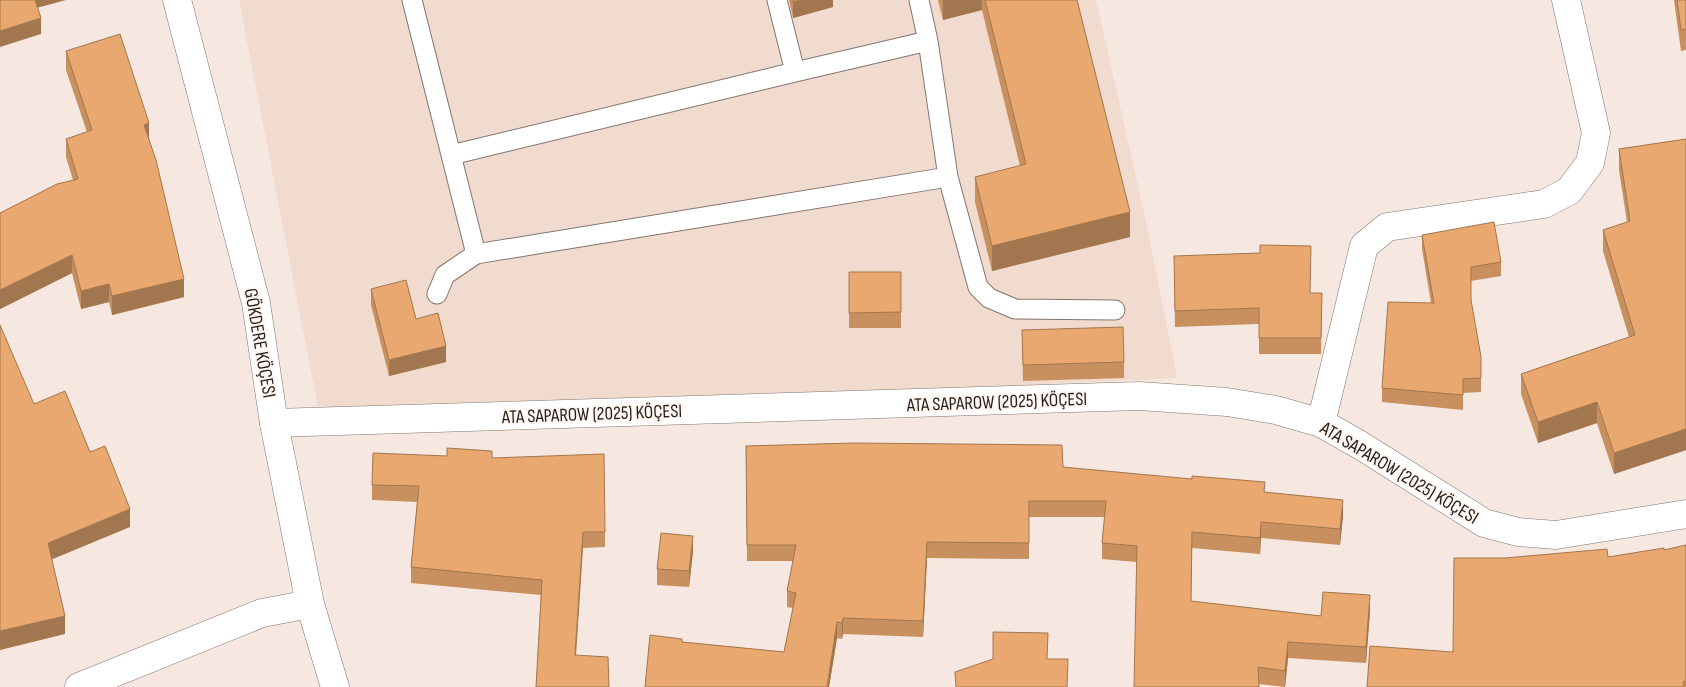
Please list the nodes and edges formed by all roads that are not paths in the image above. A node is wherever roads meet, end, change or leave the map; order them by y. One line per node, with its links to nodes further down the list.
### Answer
1 (177, 0): 13 (street, GÖKDERE KÖÇESI)
2 (412, 0): 8 (lane)
3 (778, 0): 7 (lane)
4 (919, 0): 6 (lane)
5 (1566, 0): 14 (street)
6 (928, 41): 7 (lane); 9 (lane)
7 (795, 72): 8 (lane)
8 (452, 155): 10 (lane)
9 (948, 177): 10 (lane); 12 (lane)
10 (476, 254): 11 (lane)
11 (436, 294)
12 (1115, 310)
13 (274, 423): 14 (street, ATA SAPAROW (2025) KÖÇESI); 16 (street, GÖKDERE KÖÇESI)
14 (1321, 423): 15 (street, ATA SAPAROW (2025) KÖÇESI)
15 (1686, 514)
16 (310, 604): 17 (street); 18 (street, GÖKDERE KÖÇESI)
17 (79, 687)
18 (335, 687)

